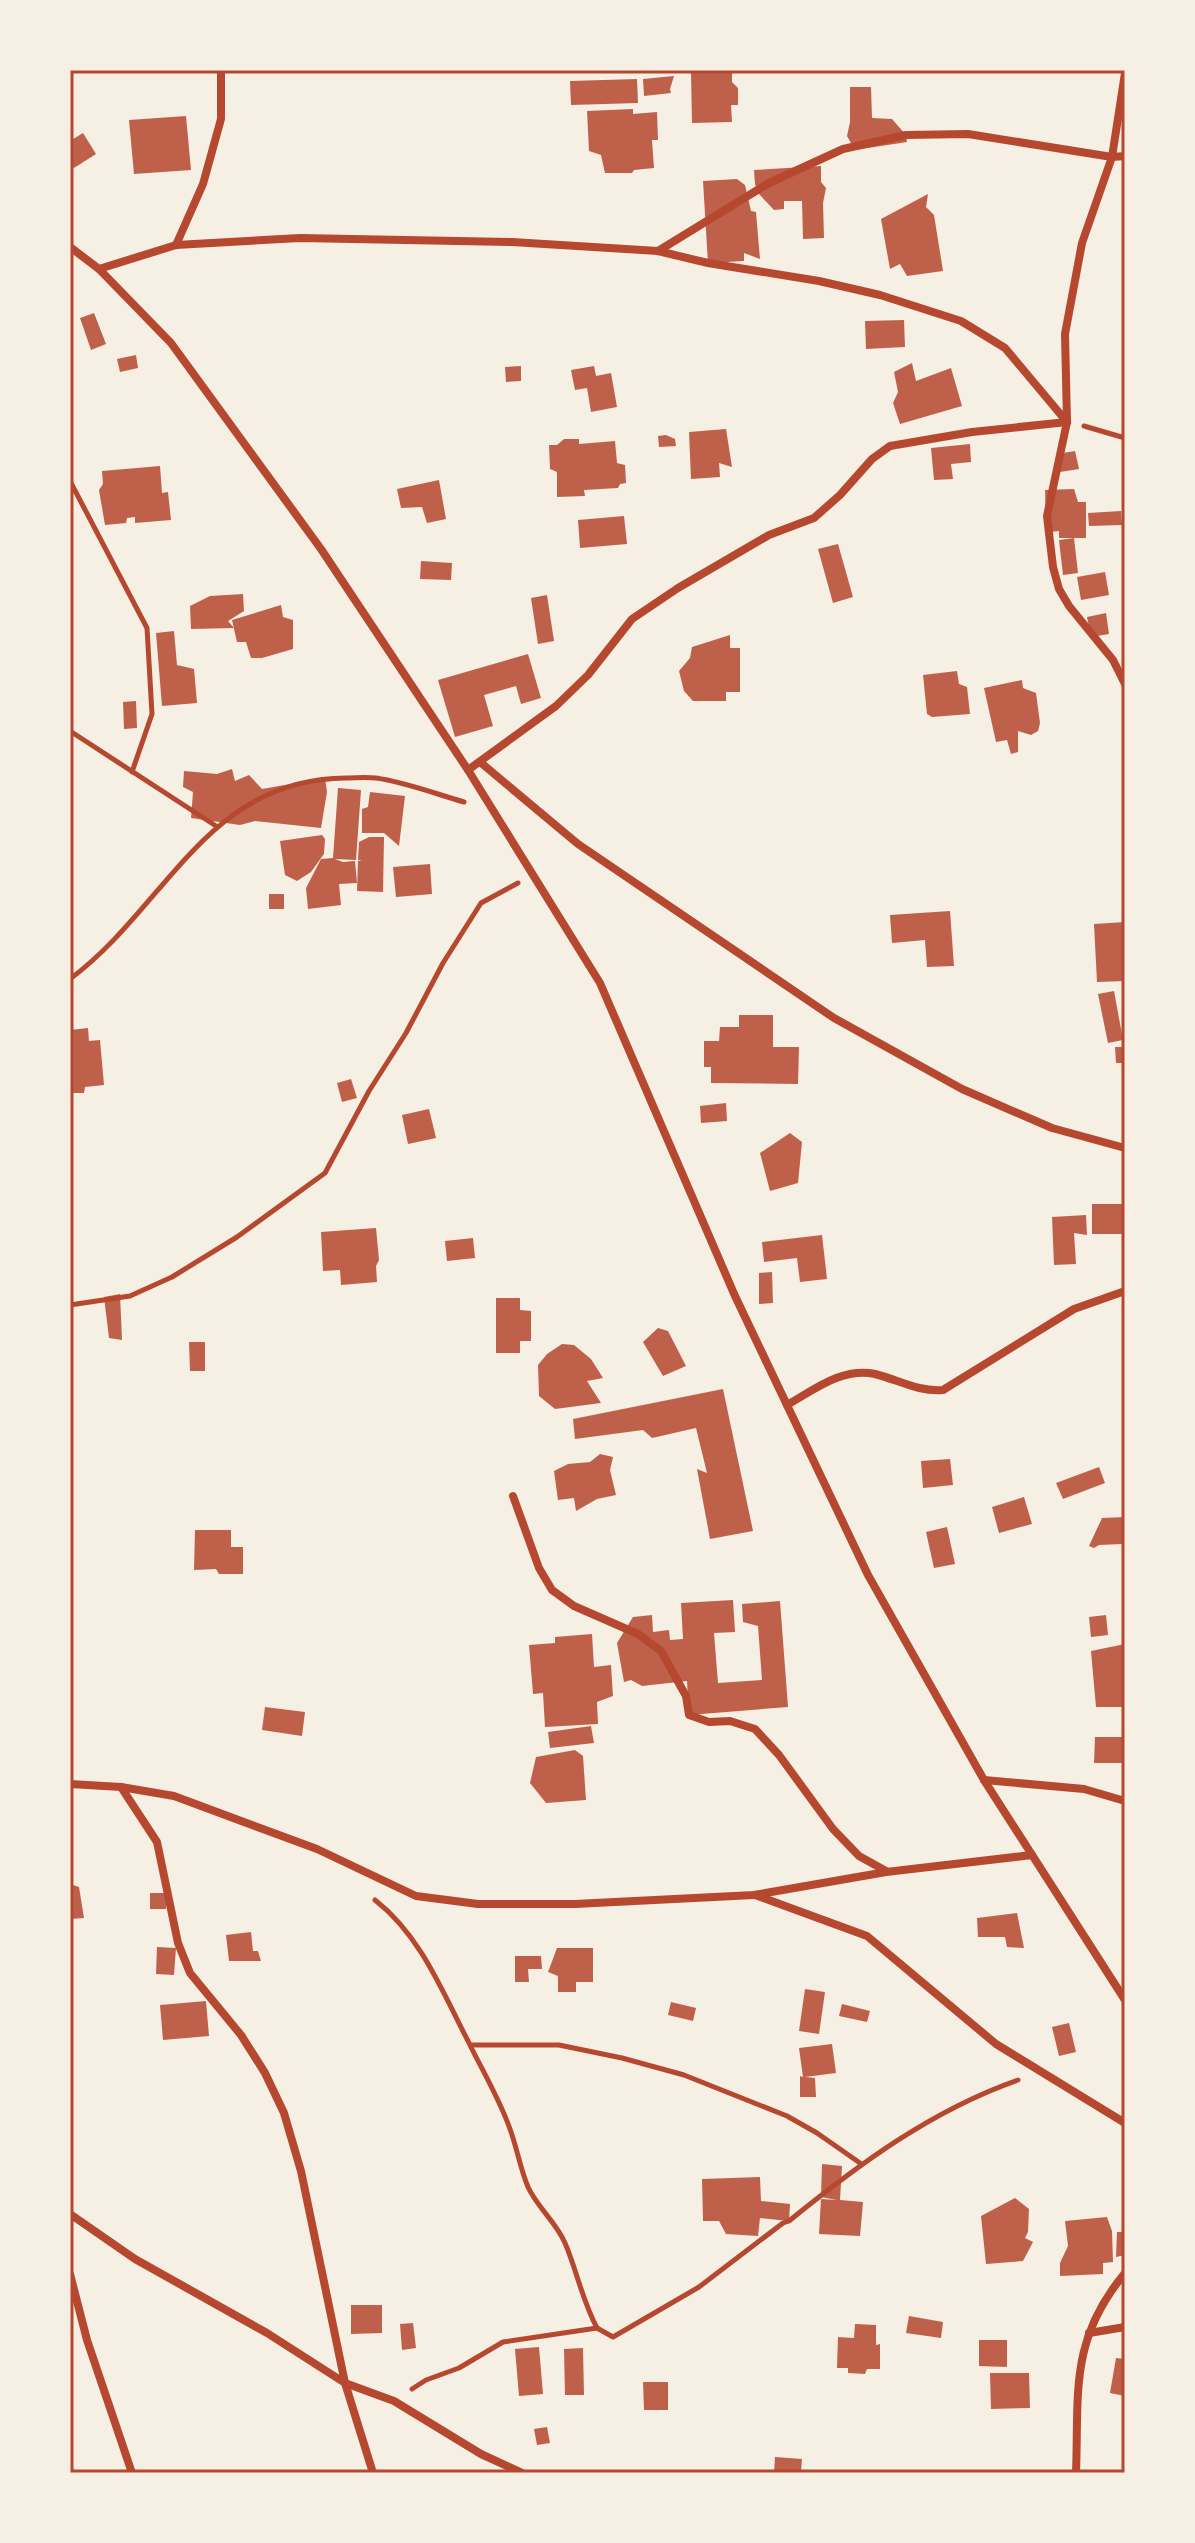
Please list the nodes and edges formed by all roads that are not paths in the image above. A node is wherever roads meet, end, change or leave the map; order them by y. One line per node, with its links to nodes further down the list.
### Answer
1 (221, 70): 5 (street)
2 (1125, 73): 4 (street)
3 (1125, 156): 4 (street)
4 (1112, 157): 7 (street); 9 (street)
5 (176, 245): 7 (street); 8 (street)
6 (70, 247): 8 (street)
7 (658, 251): 9 (street)
8 (99, 269): 12 (street)
9 (1067, 422): 10 (street); 11 (street)
10 (1125, 684)
11 (480, 762): 12 (street); 13 (street)
12 (468, 770): 15 (street)
13 (1125, 1148)
14 (1125, 1291): 15 (street)
15 (787, 1405): 17 (street)
16 (513, 1496): 22 (street)
17 (984, 1780): 20 (street); 21 (street)
18 (70, 1784): 19 (street)
19 (121, 1787): 23 (street); 31 (street)
20 (1125, 1801)
21 (1032, 1855): 22 (street); 24 (street)
22 (886, 1872): 23 (street)
23 (754, 1895): 25 (street)
24 (1125, 2000)
25 (1125, 2123)
26 (70, 2214): 31 (street)
27 (1125, 2273): 30 (street)
28 (70, 2274): 32 (street)
29 (1125, 2327): 30 (street)
30 (1089, 2333): 35 (street)
31 (345, 2383): 33 (street); 34 (street)
32 (132, 2473)
33 (373, 2473)
34 (522, 2473)
35 (1076, 2473)

